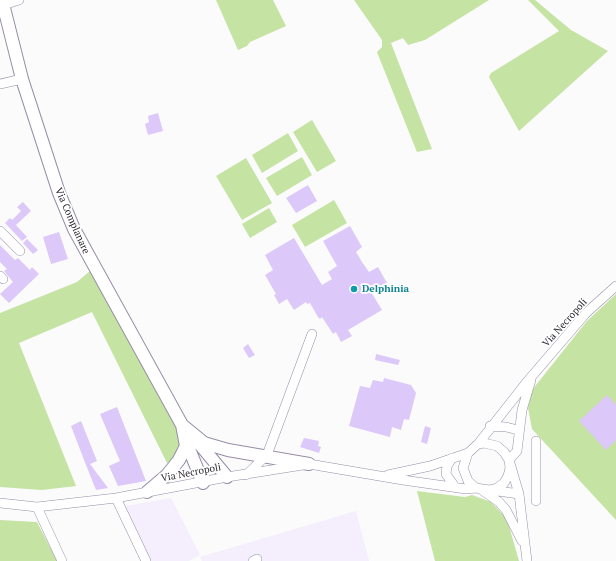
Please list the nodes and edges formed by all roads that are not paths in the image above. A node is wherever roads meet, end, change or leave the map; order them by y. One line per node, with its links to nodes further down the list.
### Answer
1 (19, 0): 2 (street)
2 (2, 4): 3 (main road, Via Complanare)
3 (22, 80): 4 (street); 12 (main road, Via Complanare)
4 (0, 84)
5 (0, 231): 6 (street)
6 (20, 251)
7 (616, 286): 9 (street, Via Necropoli)
8 (312, 334): 16 (street)
9 (532, 378): 10 (street, Via Necropoli); 11 (street, Via Necropoli)
10 (490, 426): 11 (street); 14 (street, Via Necropoli)
11 (518, 430): 18 (street, Via Necropoli)
12 (189, 437): 16 (main road); 22 (main road); 23 (main road); 26 (main road)
13 (536, 441): 29 (street)
14 (478, 444): 15 (street); 18 (street)
15 (468, 453): 17 (street); 25 (street)
16 (267, 455): 19 (main road); 20 (street)
17 (452, 458): 21 (street); 24 (street)
18 (509, 460): 25 (street); 27 (street)
19 (309, 464): 20 (street, Via Necropoli); 21 (street, Via Necropoli)
20 (246, 475): 22 (street, Via Necropoli)
21 (385, 476): 24 (street, Via Necropoli)
22 (227, 477): 23 (street, Via Necropoli)
23 (203, 482): 26 (street, Via Necropoli)
24 (455, 487): 25 (street, Via Necropoli)
25 (482, 489): 27 (street, Via Necropoli); 32 (street)
26 (147, 492): 28 (street, Via Necropoli)
27 (519, 494): 32 (street)
28 (116, 498): 31 (street, Via Necropoli); 34 (street)
29 (536, 501)
30 (0, 503): 31 (street, Via Necropoli)
31 (37, 507): 33 (street)
32 (524, 546): 35 (street)
33 (62, 561)
34 (146, 561)
35 (527, 561)

